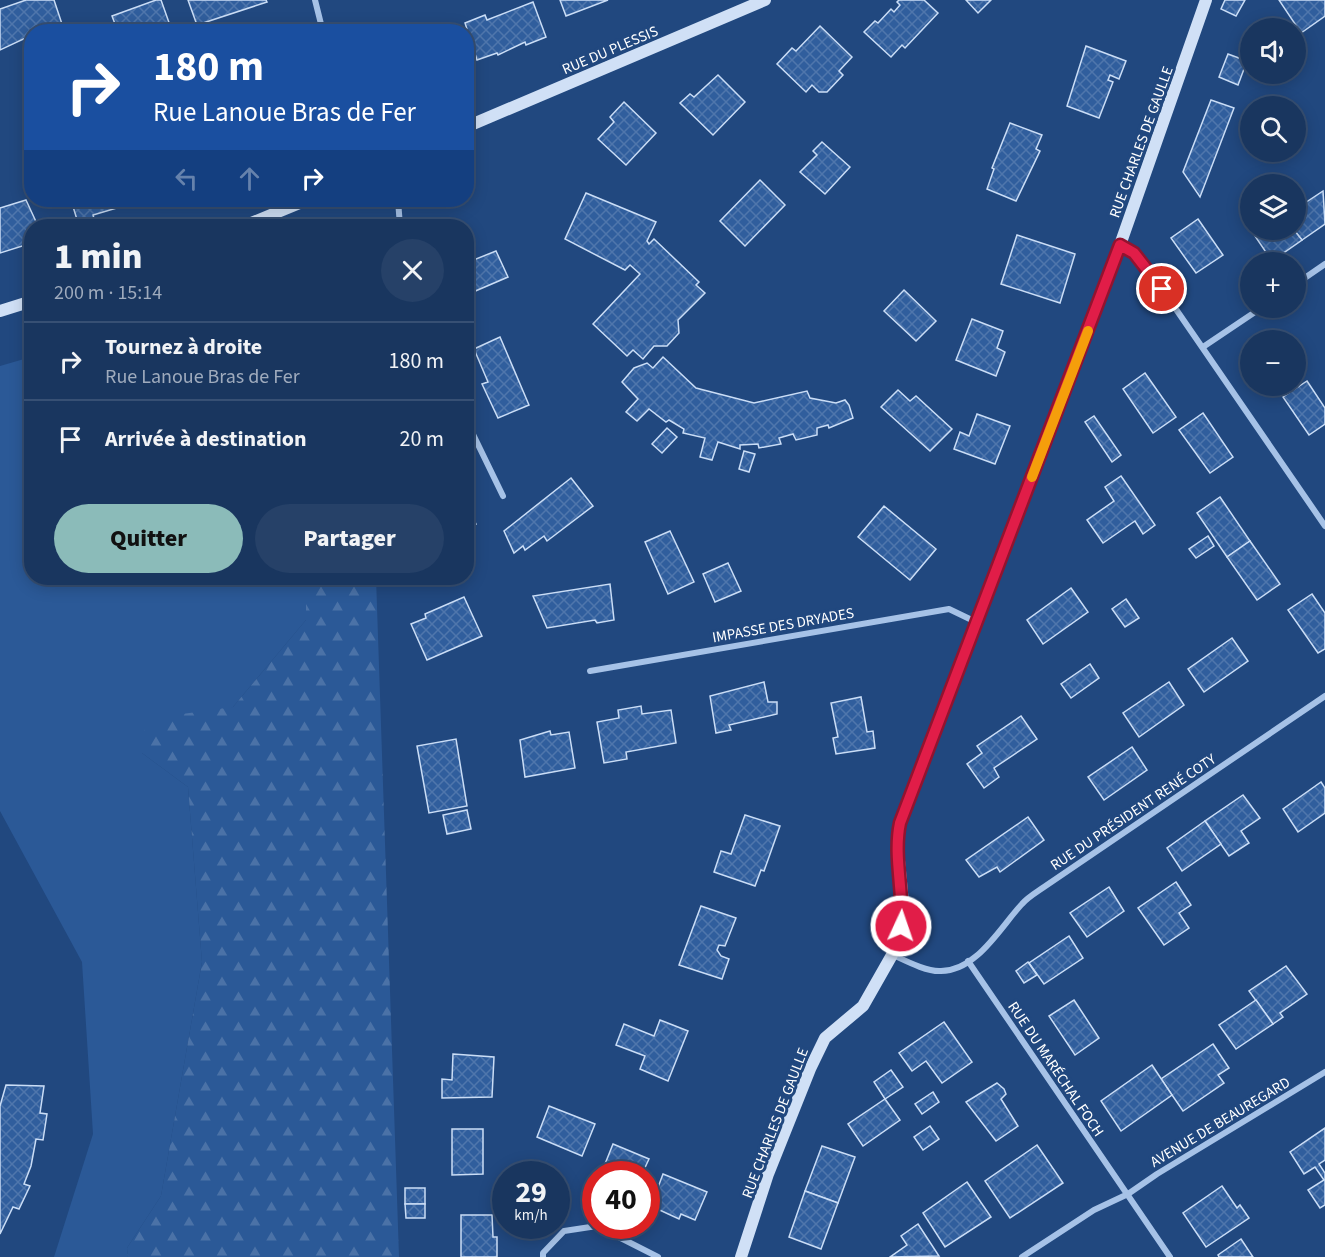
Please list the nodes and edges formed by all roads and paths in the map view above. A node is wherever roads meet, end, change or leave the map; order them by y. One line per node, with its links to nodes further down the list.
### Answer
1 (315, 0): 4 (street)
2 (765, 0): 5 (street, RUE DU PLESSIS)
3 (1206, 0): 8 (street, RUE CHARLES DE GAULLE)
4 (320, 24)
5 (474, 124)
6 (290, 207): 7 (street)
7 (261, 219)
8 (1120, 245): 14 (street); 18 (street, RUE CHARLES DE GAULLE)
9 (1325, 264): 10 (street)
10 (1306, 277)
11 (24, 304): 12 (street)
12 (0, 311)
13 (1246, 318): 14 (street)
14 (1203, 347): 17 (street)
15 (474, 434): 16 (street)
16 (503, 496)
17 (1325, 526)
18 (977, 622): 19 (street, IMPASSE DES DRYADES); 21 (street, RUE CHARLES DE GAULLE)
19 (590, 671)
20 (1325, 696): 22 (street, RUE DU PRÉSIDENT RENÉ COTY)
21 (892, 955): 22 (street); 27 (street, RUE CHARLES DE GAULLE)
22 (968, 961): 24 (street, RUE DU MARÉCHAL FOCH)
23 (1325, 1072): 24 (street, AVENUE DE BEAUREGARD)
24 (1128, 1194): 28 (street, AVENUE DE BEAUREGARD); 29 (street, RUE DU MARÉCHAL FOCH)
25 (543, 1257): 26 (street)
26 (658, 1257)
27 (741, 1257)
28 (1022, 1257)
29 (1170, 1257)

